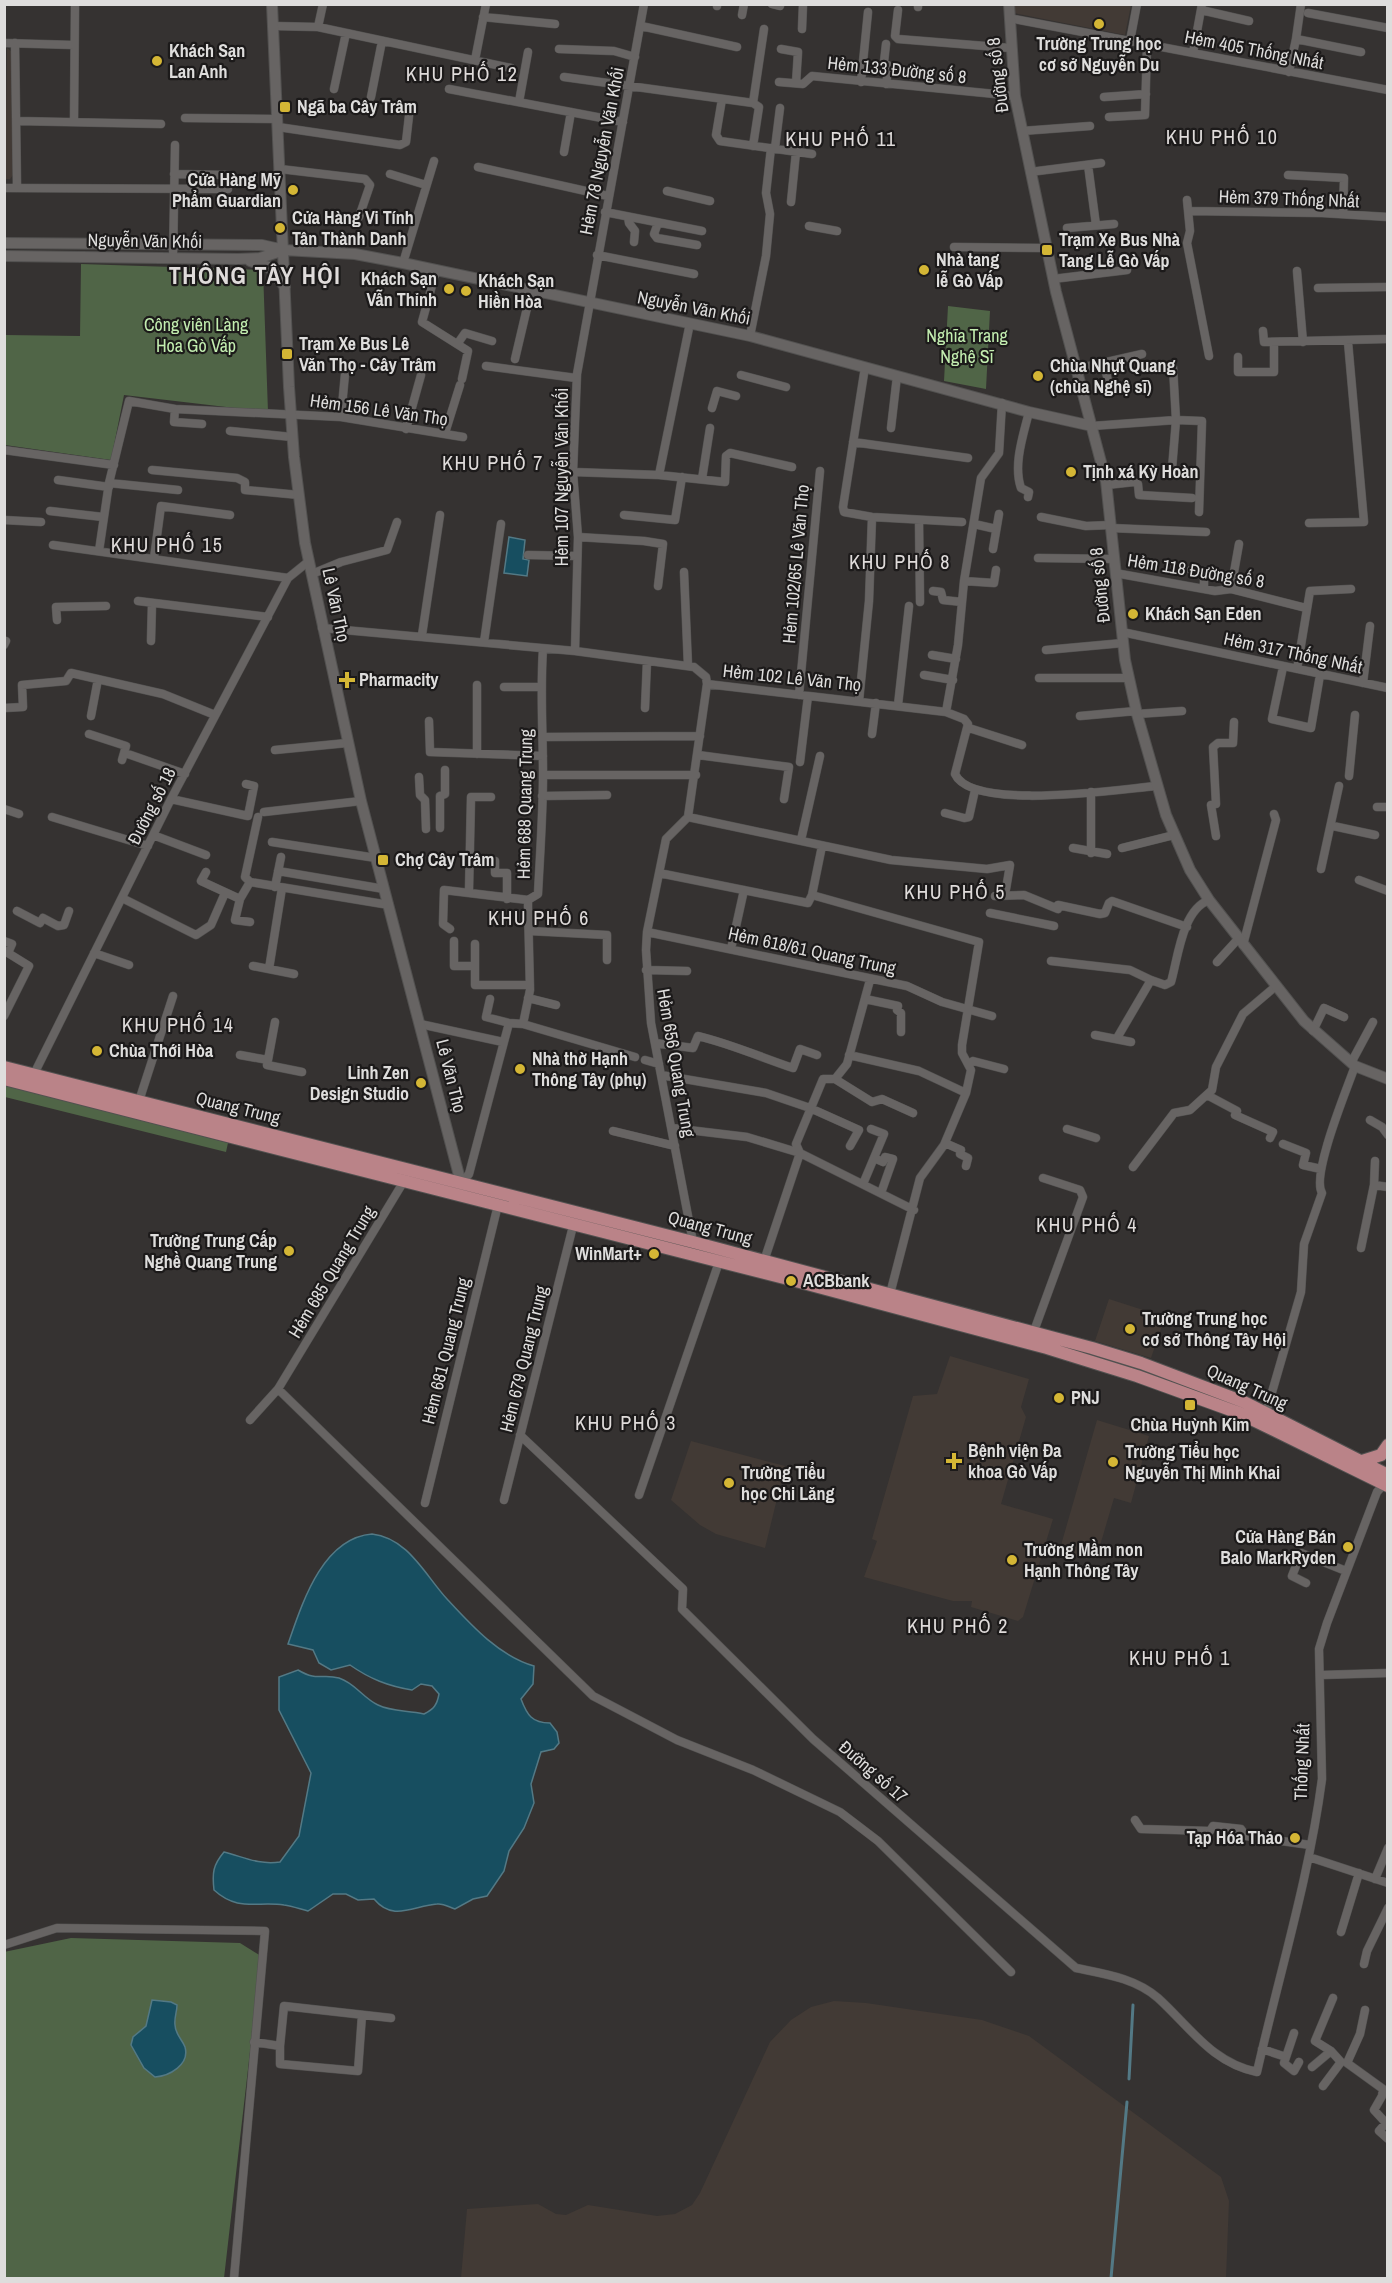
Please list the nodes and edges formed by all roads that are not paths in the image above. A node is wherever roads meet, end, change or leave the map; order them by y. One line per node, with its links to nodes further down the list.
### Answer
1 (75, 4): 33 (street)
2 (272, 4): 20 (street, Lê Văn Thọ)
3 (323, 4): 22 (street)
4 (486, 4): 16 (street)
5 (644, 4): 21 (street, Hẻm 78 Nguyễn Văn Khối)
6 (744, 4): 15 (street)
7 (803, 4): 25 (street)
8 (1009, 4): 17 (street, Đường số 8)
9 (1137, 4): 29 (street)
10 (1301, 4): 27 (street)
11 (1202, 7): 18 (street); 41 (street)
12 (898, 10): 36 (street)
13 (868, 12): 48 (street)
14 (1308, 13): 23 (street)
15 (742, 15)
16 (483, 17): 19 (street); 43 (street)
17 (1009, 18): 29 (street, Hẻm 405 Thống Nhất); 36 (street, Đường số 8)
18 (1249, 21)
19 (555, 24)
20 (273, 26): 22 (street); 70 (street, Lê Văn Thọ)
21 (641, 26): 35 (street); 42 (street, Hẻm 78 Nguyễn Văn Khối)
22 (318, 27): 26 (street)
23 (1388, 28)
24 (764, 29): 61 (street)
25 (802, 29)
26 (346, 33): 28 (street); 53 (street)
27 (1296, 39): 40 (street); 45 (street)
28 (382, 40): 43 (street); 57 (street)
29 (1130, 41): 34 (street, Hẻm 405 Thống Nhất)
30 (4, 43): 31 (street)
31 (15, 43): 33 (street); 67 (street)
32 (886, 44): 51 (street)
33 (74, 45): 68 (street)
34 (1147, 45): 41 (street, Hẻm 405 Thống Nhất); 55 (street)
35 (736, 47)
36 (1010, 48): 56 (street, Đường số 8)
37 (559, 49): 42 (street)
38 (781, 49): 49 (street)
39 (528, 52): 60 (street)
40 (1362, 52)
41 (1193, 53): 45 (street, Hẻm 405 Thống Nhất)
42 (635, 57): 50 (street, Hẻm 78 Nguyễn Văn Khối)
43 (475, 60): 44 (street)
44 (511, 68)
45 (1289, 72): 54 (street, Hẻm 405 Thống Nhất)
46 (564, 77): 50 (street)
47 (779, 82): 49 (street, Hẻm 133 Đường số 8)
48 (861, 82): 49 (street, Hẻm 133 Đường số 8); 51 (street, Hẻm 133 Đường số 8)
49 (796, 83)
50 (630, 84): 59 (street); 69 (street, Hẻm 78 Nguyễn Văn Khối)
51 (886, 84): 56 (street, Hẻm 133 Đường số 8)
52 (449, 88): 60 (street)
53 (334, 89)
54 (1388, 90)
55 (1146, 94): 58 (street); 65 (street)
56 (1015, 96): 73 (street, Đường số 8)
57 (371, 97)
58 (1104, 97)
59 (722, 99): 61 (street); 75 (street)
60 (519, 102): 64 (street)
61 (753, 102): 75 (street)
62 (410, 107): 70 (street)
63 (780, 108): 76 (street)
64 (571, 112): 69 (street); 77 (street)
65 (1109, 117)
66 (185, 118): 70 (street)
67 (17, 121): 68 (street); 91 (street)
68 (74, 122): 71 (street)
69 (622, 122): 94 (street, Hẻm 78 Nguyễn Văn Khối)
70 (278, 123): 84 (street, Lê Văn Thọ)
71 (161, 124)
72 (1090, 126): 73 (street)
73 (1022, 132): 85 (street, Đường số 8)
74 (175, 146): 86 (street)
75 (753, 146): 76 (street)
76 (773, 148): 78 (street); 135 (street)
77 (564, 152)
78 (796, 152): 79 (street); 97 (street)
79 (812, 154)
80 (434, 161): 89 (street)
81 (1101, 163): 82 (street)
82 (1088, 165): 85 (street); 106 (street)
83 (478, 167): 94 (street)
84 (280, 169): 101 (street); 117 (street, Lê Văn Thọ)
85 (1030, 172): 116 (street, Đường số 8)
86 (174, 174): 92 (street); 92 (street)
87 (390, 174): 89 (street)
88 (1288, 175): 100 (street)
89 (426, 185): 122 (street)
90 (4, 188): 91 (street)
91 (18, 188): 92 (street)
92 (174, 189): 113 (street)
93 (668, 191): 96 (street)
94 (608, 196): 99 (street, Hẻm 78 Nguyễn Văn Khối)
95 (1187, 200): 98 (street)
96 (710, 201)
97 (790, 202)
98 (1189, 211): 100 (street, Hẻm 379 Thống Nhất); 143 (street)
99 (605, 212): 102 (street); 118 (street, Hẻm 78 Nguyễn Văn Khối)
100 (1343, 214): 103 (street, Hẻm 379 Thống Nhất)
101 (359, 217)
102 (628, 217): 104 (street); 111 (street)
103 (1388, 217)
104 (658, 223): 109 (street); 114 (street)
105 (1113, 224): 106 (street)
106 (1096, 225): 108 (street)
107 (808, 226): 110 (street)
108 (1067, 228)
109 (702, 231)
110 (837, 231)
111 (634, 242)
112 (4, 243): 113 (street, Nguyễn Văn Khối)
113 (173, 243): 117 (street, Nguyễn Văn Khối); 120 (street)
114 (697, 245)
115 (954, 247): 116 (street)
116 (1047, 248): 127 (street, Đường số 8)
117 (284, 250): 121 (street, Nguyễn Văn Khối); 122 (street, Nguyễn Văn Khối); 128 (street, Lê Văn Thọ)
118 (597, 255): 126 (street); 132 (street, Hẻm 78 Nguyễn Văn Khối)
119 (4, 256): 120 (street, Nguyễn Văn Khối)
120 (173, 258): 121 (street, Nguyễn Văn Khối)
121 (238, 259): 128 (street)
122 (403, 263): 124 (street, Nguyễn Văn Khối)
123 (1127, 270): 127 (street)
124 (436, 271): 131 (street, Nguyễn Văn Khối); 141 (street)
125 (1297, 271): 139 (street)
126 (694, 274)
127 (1053, 279): 150 (street, Đường số 8)
128 (285, 286): 163 (street, Lê Văn Thọ)
129 (1388, 287): 130 (street)
130 (1318, 288)
131 (531, 291): 132 (street, Nguyễn Văn Khối); 145 (street)
132 (588, 304): 133 (street, Nguyễn Văn Khối); 155 (street, Hẻm 107 Nguyễn Văn Khối)
133 (690, 323): 135 (street, Nguyễn Văn Khối); 184 (street)
134 (1263, 331): 138 (street)
135 (750, 336): 148 (street, Nguyễn Văn Khối)
136 (1388, 339): 140 (street)
137 (492, 341): 141 (street)
138 (1274, 342): 139 (street); 144 (street)
139 (1303, 342): 140 (street)
140 (1348, 342): 208 (street)
141 (458, 343): 172 (street)
142 (1142, 354): 146 (street)
143 (1209, 356)
144 (1238, 357)
145 (515, 359)
146 (1104, 363): 150 (street); 157 (street)
147 (486, 366): 155 (street)
148 (865, 367): 154 (street, Nguyễn Văn Khối); 175 (street)
149 (1173, 367): 165 (street)
150 (1076, 369): 167 (street, Đường số 8)
151 (345, 374): 164 (street)
152 (421, 375): 170 (street)
153 (741, 375): 156 (street)
154 (897, 376): 159 (street, Nguyễn Văn Khối); 169 (street)
155 (576, 378): 183 (street, Hẻm 107 Nguyễn Văn Khối)
156 (786, 387)
157 (1110, 390)
158 (736, 396): 160 (street)
159 (1002, 403): 162 (street, Nguyễn Văn Khối); 210 (street)
160 (712, 408)
161 (175, 409): 163 (street, Hẻm 156 Lê Văn Thọ); 166 (street); 178 (street, Hẻm 156 Lê Văn Thọ)
162 (1029, 412): 167 (street, Nguyễn Văn Khối); 192 (street)
163 (290, 413): 164 (street, Hẻm 156 Lê Văn Thọ); 173 (street, Lê Văn Thọ)
164 (341, 417): 170 (street, Hẻm 156 Lê Văn Thọ)
165 (1176, 420): 167 (street); 181 (street); 195 (street)
166 (202, 424)
167 (1092, 426): 189 (street, Đường số 8)
168 (710, 428): 186 (street)
169 (891, 428)
170 (406, 429): 172 (street, Hẻm 156 Lê Văn Thọ)
171 (230, 431): 173 (street)
172 (445, 433): 174 (street, Hẻm 156 Lê Văn Thọ)
173 (292, 437): 191 (street, Lê Văn Thọ)
174 (463, 437)
175 (853, 441): 177 (street); 201 (street)
176 (4, 450): 178 (street)
177 (968, 458)
178 (114, 465): 188 (street)
179 (792, 467): 186 (street)
180 (152, 470): 191 (street)
181 (1172, 470)
182 (820, 471): 273 (street, Hẻm 102/65 Lê Văn Thọ)
183 (573, 472): 184 (street); 214 (street, Hẻm 107 Nguyễn Văn Khối)
184 (659, 475): 185 (street)
185 (682, 477): 186 (street); 199 (street)
186 (702, 479)
187 (58, 480): 188 (street)
188 (109, 485): 190 (street); 200 (street)
189 (1107, 485): 193 (street); 211 (street, Đường số 8)
190 (178, 489)
191 (299, 495): 224 (street, Lê Văn Thọ)
192 (1028, 497)
193 (1192, 498)
194 (50, 512): 200 (street)
195 (1199, 512)
196 (999, 514): 212 (street)
197 (230, 515): 221 (street)
198 (440, 515): 248 (street)
199 (624, 515)
200 (103, 517): 218 (street)
201 (872, 517): 204 (street); 275 (street)
202 (1041, 517): 211 (street)
203 (4, 520): 205 (street)
204 (919, 520): 207 (street); 238 (street)
205 (41, 522)
206 (397, 522): 229 (street)
207 (962, 522)
208 (1309, 523)
209 (501, 524): 251 (street)
210 (974, 524): 212 (street); 231 (street)
211 (1111, 526): 213 (street); 223 (street, Đường số 8)
212 (996, 529): 217 (street)
213 (1206, 532)
214 (578, 537): 220 (street, Hẻm 107 Nguyễn Văn Khối); 232 (street)
215 (1239, 544): 234 (street)
216 (53, 545): 218 (street)
217 (993, 549)
218 (99, 551): 221 (street)
219 (528, 555): 220 (street)
220 (577, 556): 254 (street, Hẻm 107 Nguyễn Văn Khối)
221 (154, 558): 230 (street)
222 (1038, 558): 223 (street)
223 (1114, 559): 228 (street, Đường số 8)
224 (309, 561): 229 (street, Lê Văn Thọ); 230 (street, Đường số 18)
225 (996, 570): 231 (street)
226 (1191, 570): 233 (street)
227 (684, 572): 258 (street)
228 (1116, 573): 233 (street, Hẻm 118 Đường số 8); 249 (street, Đường số 8)
229 (312, 574): 247 (street, Lê Văn Thọ)
230 (288, 578): 244 (street, Đường số 18)
231 (964, 581): 239 (street)
232 (658, 586)
233 (1204, 589): 234 (street, Hẻm 118 Đường số 8)
234 (1230, 589): 243 (street, Hẻm 118 Đường số 8)
235 (1351, 589): 243 (street)
236 (933, 591): 239 (street)
237 (138, 601): 240 (street)
238 (920, 602)
239 (962, 602): 256 (street)
240 (152, 603): 244 (street); 250 (street)
241 (106, 606): 245 (street)
242 (909, 606): 277 (street)
243 (1306, 608): 260 (street)
244 (268, 617): 283 (street, Đường số 18)
245 (57, 620)
246 (1370, 626): 267 (street)
247 (322, 628): 248 (street); 294 (street, Lê Văn Thọ)
248 (422, 636): 251 (street)
249 (1122, 638): 253 (street, Hẻm 317 Thống Nhất); 259 (street, Hẻm 317 Thống Nhất); 264 (street, Đường số 8)
250 (151, 641)
251 (484, 642): 252 (street)
252 (543, 648): 254 (street); 271 (street, Hẻm 688 Quang Trung)
253 (1046, 650)
254 (575, 651): 257 (street)
255 (932, 655): 256 (street)
256 (956, 659): 266 (street)
257 (647, 661): 258 (street); 279 (street)
258 (688, 666): 268 (street, Hẻm 102 Lê Văn Thọ)
259 (1283, 667): 260 (street, Hẻm 317 Thống Nhất); 262 (street)
260 (1297, 669): 262 (street, Hẻm 317 Thống Nhất)
261 (924, 675): 266 (street)
262 (1320, 675): 267 (street, Hẻm 317 Thống Nhất)
263 (1039, 678): 264 (street)
264 (1128, 678): 282 (street, Đường số 8)
265 (98, 679): 278 (street); 283 (street); 285 (street)
266 (953, 680): 281 (street)
267 (1363, 683): 272 (street, Hẻm 317 Thống Nhất)
268 (707, 684): 273 (street, Hẻm 102 Lê Văn Thọ); 293 (street)
269 (477, 685): 297 (street)
270 (504, 687): 271 (street)
271 (540, 687): 292 (street, Hẻm 688 Quang Trung)
272 (1388, 688)
273 (799, 695): 274 (street, Hẻm 102 Lê Văn Thọ)
274 (808, 696): 275 (street, Hẻm 102 Lê Văn Thọ); 301 (street)
275 (859, 701): 276 (street, Hẻm 102 Lê Văn Thọ)
276 (876, 703): 277 (street, Hẻm 102 Lê Văn Thọ); 291 (street)
277 (898, 705): 281 (street, Hẻm 102 Lê Văn Thọ)
278 (4, 708)
279 (645, 708)
280 (1182, 711): 282 (street)
281 (946, 712): 289 (street, Hẻm 102 Lê Văn Thọ)
282 (1136, 713): 286 (street); 309 (street, Đường số 8)
283 (215, 715): 303 (street, Đường số 18)
284 (1355, 715): 306 (street)
285 (91, 716)
286 (1080, 716)
287 (429, 722): 297 (street)
288 (1234, 722): 333 (street)
289 (969, 728): 295 (street, Hẻm 102 Lê Văn Thọ); 311 (street)
290 (89, 734): 303 (street)
291 (872, 734)
292 (543, 736): 293 (street); 299 (street, Hẻm 688 Quang Trung)
293 (700, 736): 298 (street)
294 (347, 743): 296 (street); 318 (street, Lê Văn Thọ)
295 (1022, 745)
296 (274, 750)
297 (477, 754): 299 (street)
298 (698, 755): 305 (street); 317 (street)
299 (543, 756): 304 (street, Hẻm 688 Quang Trung)
300 (820, 756): 334 (street)
301 (800, 762)
302 (445, 770): 328 (street)
303 (185, 774): 316 (street, Đường số 18)
304 (543, 775): 305 (street); 314 (street, Hẻm 688 Quang Trung)
305 (696, 775): 326 (street)
306 (1349, 776)
307 (419, 777): 329 (street)
308 (246, 784): 316 (street)
309 (1157, 786): 312 (street); 331 (street, Đường số 8)
310 (1339, 786): 327 (street)
311 (975, 790): 312 (street); 322 (street)
312 (1091, 792): 340 (street)
313 (607, 795): 314 (street)
314 (542, 796): 364 (street, Hẻm 688 Quang Trung)
315 (490, 797): 345 (street)
316 (171, 799): 330 (street, Đường số 18)
317 (784, 799)
318 (361, 801): 344 (street, Lê Văn Thọ); 351 (street)
319 (1377, 807): 320 (street)
320 (1388, 807)
321 (4, 809): 323 (street)
322 (945, 813)
323 (19, 814)
324 (1274, 814): 378 (street)
325 (52, 817): 336 (street)
326 (688, 817): 334 (street); 349 (street, Hẻm 656 Quang Trung)
327 (1333, 826): 332 (street); 346 (street)
328 (440, 828)
329 (426, 830)
330 (153, 834): 336 (street, Đường số 18); 342 (street)
331 (1174, 835): 339 (street); 365 (street, Đường số 8)
332 (1375, 835)
333 (1216, 836)
334 (801, 840): 337 (street)
335 (272, 842): 344 (street)
336 (148, 846): 361 (street, Đường số 18)
337 (822, 846): 354 (street); 359 (street)
338 (1073, 848): 340 (street)
339 (1122, 848)
340 (1091, 853): 341 (street)
341 (1107, 854)
342 (206, 855)
343 (281, 857): 347 (street)
344 (376, 858): 353 (street, Lê Văn Thọ)
345 (470, 859): 356 (street); 363 (street)
346 (1322, 869)
347 (278, 871): 352 (street); 353 (street)
348 (206, 872): 358 (street)
349 (659, 873): 355 (street); 375 (street, Hẻm 656 Quang Trung)
350 (1359, 880): 357 (street)
351 (250, 882): 352 (street); 362 (street)
352 (279, 887): 366 (street); 388 (street)
353 (384, 889): 366 (street, Lê Văn Thọ)
354 (1006, 889)
355 (744, 890): 359 (street); 380 (street)
356 (469, 891): 363 (street); 373 (street)
357 (1388, 891)
358 (225, 893): 361 (street); 362 (street)
359 (812, 895): 401 (street)
360 (995, 896): 372 (street)
361 (122, 897): 381 (street, Đường số 18)
362 (240, 899): 370 (street)
363 (507, 899): 364 (street)
364 (528, 900): 374 (street, Hẻm 688 Quang Trung)
365 (1209, 900): 372 (street); 378 (street, Đường số 8)
366 (388, 905): 408 (street, Lê Văn Thọ)
367 (17, 911): 368 (street)
368 (69, 911)
369 (990, 913): 371 (street)
370 (250, 922)
371 (1054, 927)
372 (1186, 927): 393 (street)
373 (450, 929)
374 (529, 931): 382 (street); 394 (street, Hẻm 688 Quang Trung)
375 (647, 932): 380 (street, Hẻm 618/61 Quang Trung); 389 (street, Hẻm 656 Quang Trung)
376 (4, 941): 402 (street)
377 (454, 941): 387 (street)
378 (1240, 942): 384 (street); 395 (street, Đường số 8)
379 (475, 944): 387 (street)
380 (731, 949): 392 (street, Hẻm 618/61 Quang Trung)
381 (94, 953): 385 (street); 433 (street, Đường số 18)
382 (606, 960)
383 (1051, 961): 393 (street)
384 (1217, 962)
385 (129, 964)
386 (253, 966): 388 (street)
387 (474, 966): 394 (street)
388 (269, 969): 391 (street)
389 (646, 970): 390 (street); 416 (street, Hẻm 656 Quang Trung)
390 (687, 971)
391 (294, 974)
392 (870, 980): 399 (street); 401 (street, Hẻm 618/61 Quang Trung)
393 (1151, 980): 413 (street)
394 (530, 985): 397 (street, Hẻm 688 Quang Trung)
395 (1276, 986): 410 (street, Đường số 8); 435 (street)
396 (173, 996): 436 (street)
397 (528, 998): 400 (street); 409 (street, Hẻm 688 Quang Trung)
398 (490, 999): 407 (street)
399 (865, 999): 411 (street); 417 (street)
400 (556, 1005)
401 (967, 1008): 403 (street, Hẻm 618/61 Quang Trung); 424 (street)
402 (4, 1016)
403 (992, 1016)
404 (1344, 1017): 410 (street)
405 (275, 1022): 421 (street)
406 (1373, 1022): 425 (street)
407 (509, 1023): 409 (street); 414 (street)
408 (420, 1024): 414 (street); 460 (street, Lê Văn Thọ)
409 (523, 1024): 420 (street)
410 (1313, 1031): 425 (street, Đường số 8)
411 (901, 1032)
412 (1095, 1035): 413 (street)
413 (1117, 1038): 415 (street)
414 (503, 1042): 460 (street)
415 (1131, 1042)
416 (655, 1043): 419 (street); 423 (street, Hẻm 656 Quang Trung)
417 (849, 1054): 431 (street); 434 (street)
418 (240, 1055): 421 (street)
419 (817, 1055)
420 (635, 1057)
421 (268, 1060): 428 (street)
422 (645, 1060): 423 (street)
423 (659, 1064): 429 (street, Hẻm 656 Quang Trung)
424 (969, 1064): 427 (street); 434 (street)
425 (1353, 1065): 432 (street, Đường số 8); 457 (street)
426 (4, 1067): 433 (main road, Quang Trung)
427 (1004, 1069)
428 (302, 1072)
429 (661, 1075): 437 (street); 440 (street, Hẻm 656 Quang Trung)
430 (4, 1079): 433 (main road, Quang Trung)
431 (835, 1079): 437 (street); 438 (street)
432 (1388, 1079)
433 (31, 1080): 436 (main road, Quang Trung); 444 (main road, Quang Trung)
434 (966, 1093): 448 (street)
435 (1207, 1095): 447 (street); 456 (street)
436 (139, 1101): 444 (main road, Quang Trung)
437 (810, 1108): 451 (street); 452 (street)
438 (913, 1113)
439 (1370, 1120): 445 (street)
440 (672, 1128): 450 (street, Hẻm 656 Quang Trung); 452 (street)
441 (871, 1129): 453 (street)
442 (1067, 1129): 446 (street)
443 (613, 1131): 450 (street)
444 (244, 1134): 459 (main road, Quang Trung); 460 (main road, Quang Trung)
445 (1388, 1135)
446 (1096, 1138)
447 (1270, 1138)
448 (945, 1143): 455 (street); 467 (street)
449 (1283, 1144): 457 (street)
450 (675, 1146): 469 (street, Hẻm 656 Quang Trung)
451 (850, 1146)
452 (800, 1153): 461 (street); 471 (street)
453 (874, 1158): 461 (street); 464 (street)
454 (1375, 1161): 462 (street)
455 (966, 1166)
456 (1133, 1167)
457 (1321, 1169): 478 (street)
458 (1044, 1178): 475 (street)
459 (404, 1181): 465 (main road, Quang Trung); 477 (street, Hẻm 685 Quang Trung)
460 (461, 1183): 465 (main road, Lê Văn Thọ); 469 (main road, Quang Trung)
461 (863, 1184): 464 (street)
462 (1374, 1185): 463 (street); 470 (street)
463 (1388, 1187)
464 (881, 1193): 467 (street)
465 (464, 1197): 466 (main road, Quang Trung)
466 (498, 1205): 468 (main road, Quang Trung); 486 (street, Hẻm 681 Quang Trung)
467 (914, 1210): 474 (street)
468 (573, 1226): 472 (main road, Quang Trung); 480 (street, Hẻm 679 Quang Trung)
469 (693, 1242): 471 (main road, Quang Trung)
470 (1362, 1248)
471 (764, 1261): 473 (main road, Quang Trung)
472 (719, 1262): 473 (main road, Quang Trung); 484 (street)
473 (793, 1274): 474 (main road, Quang Trung); 475 (main road, Quang Trung)
474 (890, 1294): 475 (main road, Quang Trung)
475 (1032, 1338): 476 (main road, Quang Trung)
476 (1108, 1360): 478 (main road, Quang Trung); 483 (main road, Quang Trung)
477 (278, 1389): 479 (street, Hẻm 685 Quang Trung); 502 (street)
478 (1266, 1413): 482 (main road, Quang Trung)
479 (250, 1420)
480 (520, 1435): 485 (street, Hẻm 679 Quang Trung); 515 (street, Đường số 17)
481 (1388, 1447): 482 (main road); 483 (street, Thống Nhất)
482 (1359, 1462): 483 (main road, Quang Trung)
483 (1382, 1481): 487 (street, Thống Nhất)
484 (639, 1495)
485 (504, 1500)
486 (425, 1503)
487 (1346, 1571): 488 (street); 490 (street, Thống Nhất)
488 (1306, 1583)
489 (1388, 1673): 490 (street)
490 (1321, 1675): 492 (street, Thống Nhất)
491 (1135, 1820): 492 (street)
492 (1310, 1845): 494 (street, Thống Nhất)
493 (1388, 1848): 496 (street)
494 (1309, 1857): 495 (street); 510 (street, Thống Nhất)
495 (1359, 1874): 496 (street); 499 (street)
496 (1375, 1879): 497 (street)
497 (1388, 1883)
498 (1388, 1908): 501 (street)
499 (1341, 1932)
500 (4, 1945): 508 (street)
501 (1364, 1964)
502 (1011, 1972)
503 (1333, 1998): 511 (street)
504 (1365, 2010): 517 (street)
505 (362, 2015): 506 (street); 509 (street); 509 (street)
506 (391, 2018)
507 (1294, 2033): 512 (street)
508 (254, 2042): 509 (street); 518 (street)
509 (280, 2046)
510 (1262, 2049): 512 (street); 515 (street, Thống Nhất)
511 (1331, 2050): 514 (street); 516 (street)
512 (1286, 2057): 513 (street)
513 (1299, 2062)
514 (1312, 2067)
515 (1257, 2072)
516 (1323, 2086)
517 (1388, 2139)
518 (234, 2278)

